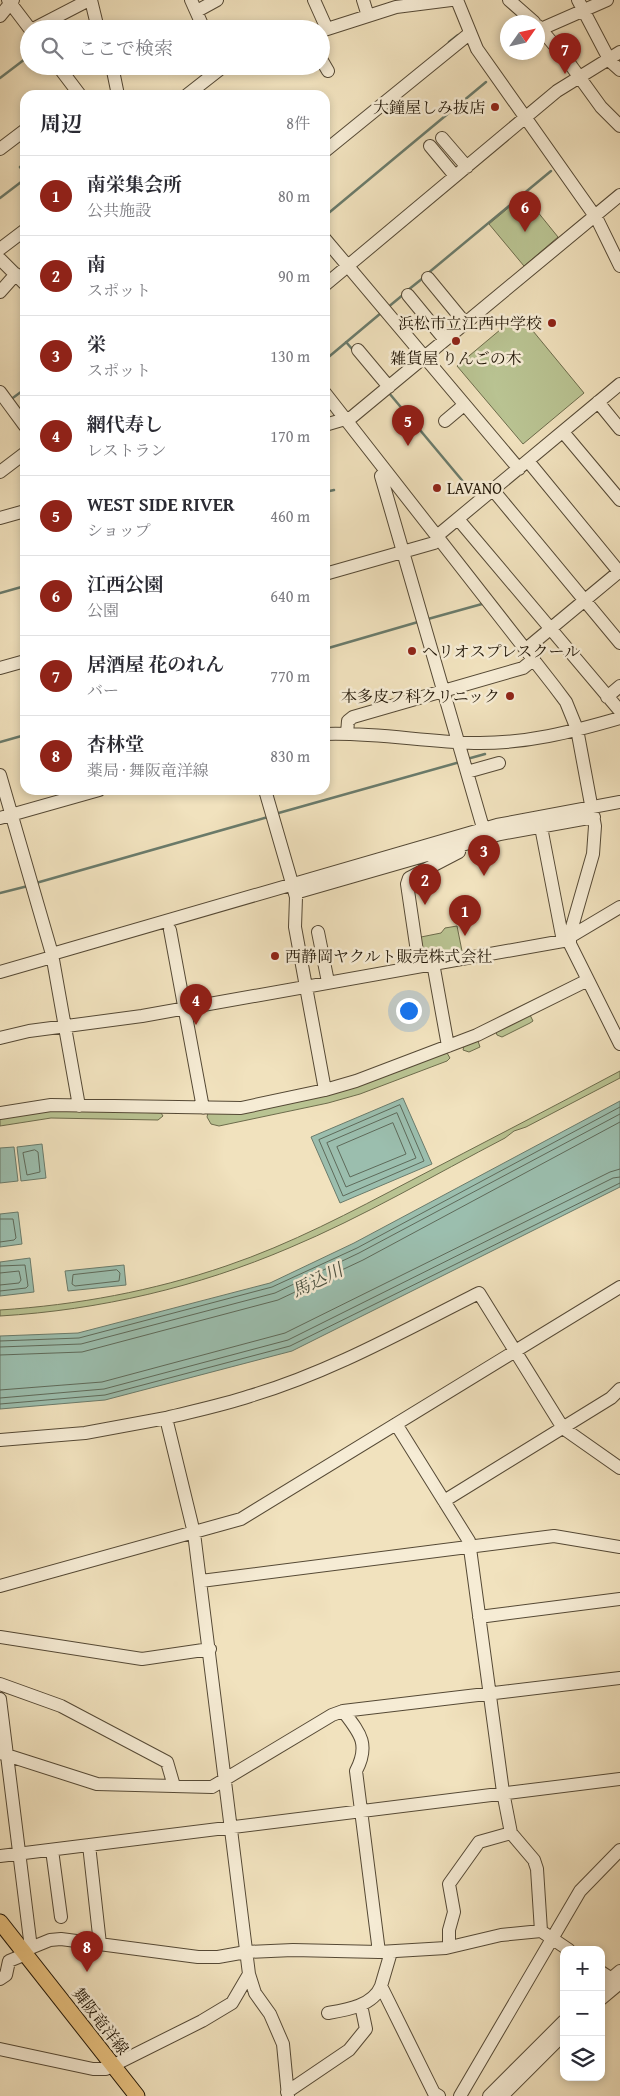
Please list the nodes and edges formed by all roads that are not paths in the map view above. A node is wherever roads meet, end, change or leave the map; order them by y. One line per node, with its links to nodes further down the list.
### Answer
1 (90, 0): 16 (street); 17 (street)
2 (217, 0): 10 (street)
3 (314, 0): 19 (street)
4 (363, 0): 14 (street)
5 (451, 0): 14 (street)
6 (457, 0): 22 (street)
7 (509, 0): 12 (street)
8 (607, 0): 11 (street)
9 (10, 1): 13 (street); 15 (street)
10 (194, 5): 18 (street)
11 (580, 5): 20 (street); 24 (street)
12 (526, 15)
13 (0, 16)
14 (368, 16): 21 (street)
15 (24, 20)
16 (49, 20)
17 (96, 20)
18 (200, 20)
19 (321, 20)
20 (545, 22)
21 (330, 28)
22 (469, 34): 33 (street); 38 (street)
23 (545, 35): 29 (street)
24 (614, 55): 25 (street); 29 (street)
25 (620, 70)
26 (64, 75): 30 (street)
27 (114, 75): 31 (street)
28 (212, 75): 32 (street)
29 (579, 76): 33 (street); 34 (street)
30 (73, 90)
31 (117, 90)
32 (193, 90)
33 (525, 118): 40 (street); 43 (street)
34 (620, 126)
35 (20, 134): 39 (street)
36 (442, 138): 40 (street)
37 (430, 146): 41 (street)
38 (330, 148)
39 (0, 149)
40 (467, 167): 41 (street)
41 (455, 176): 48 (street)
42 (620, 195): 43 (street)
43 (595, 216): 49 (street); 56 (street)
44 (20, 236): 46 (street)
45 (330, 245): 48 (street)
46 (0, 249)
47 (0, 259): 50 (street)
48 (348, 266): 53 (street); 59 (street)
49 (620, 266)
50 (16, 274): 51 (street); 54 (street)
51 (20, 278)
52 (428, 278): 56 (street)
53 (330, 281)
54 (0, 292)
55 (408, 295): 57 (street)
56 (466, 323): 57 (street)
57 (445, 340): 59 (street)
58 (358, 350): 61 (street)
59 (424, 358): 61 (street); 65 (street)
60 (620, 384): 64 (street)
61 (389, 387): 67 (street)
62 (0, 392): 66 (street)
63 (330, 400): 67 (street)
64 (599, 403): 70 (street); 71 (street)
65 (464, 405): 68 (street); 73 (street)
66 (20, 419)
67 (345, 419): 69 (street); 75 (street)
68 (445, 421)
69 (330, 424)
70 (620, 429)
71 (564, 433): 73 (street); 77 (street)
72 (20, 457): 74 (street)
73 (525, 464): 76 (street); 83 (street)
74 (0, 472)
75 (386, 472): 81 (street); 82 (street)
76 (493, 490): 80 (street); 85 (street)
77 (620, 500)
78 (20, 512): 79 (street)
79 (0, 518)
80 (458, 519): 81 (street); 86 (street)
81 (438, 538): 82 (street); 88 (street)
82 (403, 552): 84 (street); 92 (street)
83 (620, 572): 85 (street)
84 (330, 573)
85 (585, 600): 86 (street); 87 (street)
86 (550, 629): 88 (street); 93 (street)
87 (620, 643)
88 (530, 654): 92 (street); 96 (street)
89 (20, 662): 90 (street)
90 (0, 668)
91 (620, 686): 93 (street)
92 (443, 691): 98 (street); 99 (street)
93 (606, 697): 94 (street)
94 (620, 711)
95 (620, 718): 96 (street)
96 (578, 730): 99 (street); 106 (street)
97 (330, 734): 98 (street)
98 (348, 734): 99 (street)
99 (458, 742): 101 (street)
100 (499, 763): 101 (street)
101 (467, 772): 109 (street)
102 (0, 774): 107 (street)
103 (82, 795): 107 (street)
104 (266, 795): 111 (street)
105 (620, 802): 106 (street)
106 (594, 812): 108 (street); 109 (street); 115 (street)
107 (6, 817): 116 (street)
108 (541, 827): 109 (street); 115 (street)
109 (485, 834): 110 (street); 111 (street)
110 (468, 843): 111 (street); 118 (street)
111 (294, 889): 116 (street); 122 (street)
112 (620, 908): 115 (street)
113 (170, 930): 123 (street)
114 (318, 932): 121 (street)
115 (566, 940): 117 (street); 120 (street)
116 (52, 956): 119 (street); 124 (street)
117 (433, 963): 118 (street); 127 (street)
118 (419, 965): 121 (street)
119 (0, 972)
120 (588, 980): 126 (street); 127 (street)
121 (328, 982): 122 (street)
122 (306, 986): 123 (street); 128 (street)
123 (185, 1008): 124 (street); 130 (street)
124 (65, 1026): 125 (street); 129 (street)
125 (0, 1038)
126 (620, 1044)
127 (448, 1046): 128 (street)
128 (325, 1090): 130 (street)
129 (79, 1106): 130 (street); 131 (street)
130 (203, 1108)
131 (0, 1113)
132 (620, 1288): 133 (street)
133 (515, 1350): 135 (street); 136 (street); 137 (street)
134 (620, 1388): 137 (street)
135 (166, 1418): 138 (street); 141 (street)
136 (396, 1424): 140 (street); 141 (street)
137 (563, 1428): 139 (street); 140 (street)
138 (0, 1440)
139 (620, 1468)
140 (444, 1501): 143 (street)
141 (194, 1533): 144 (street); 145 (street)
142 (620, 1547): 143 (street)
143 (470, 1548): 144 (street); 147 (street)
144 (200, 1581): 149 (street)
145 (0, 1586)
146 (620, 1599): 147 (street)
147 (479, 1617): 152 (street)
148 (0, 1637): 149 (street)
149 (210, 1649): 156 (street)
150 (620, 1678): 152 (street)
151 (0, 1684): 158 (street)
152 (489, 1694): 154 (street); 159 (street)
153 (0, 1699): 155 (street)
154 (343, 1711): 156 (street); 160 (street)
155 (4, 1754): 158 (street); 166 (street)
156 (225, 1778): 158 (street); 161 (street)
157 (620, 1779): 159 (street)
158 (174, 1786)
159 (503, 1792): 160 (street); 162 (street)
160 (361, 1810): 161 (street); 177 (street)
161 (230, 1827): 163 (street); 176 (street)
162 (510, 1833): 170 (street); 174 (street)
163 (89, 1845): 164 (street); 172 (street)
164 (52, 1850): 166 (street); 168 (street)
165 (620, 1850): 171 (street)
166 (20, 1854): 167 (street); 175 (street)
167 (0, 1856)
168 (61, 1917)
169 (0, 1922): 175 (main road, 舞阪竜洋線)
170 (541, 1931): 171 (street); 174 (street)
171 (553, 1938): 173 (street); 192 (street)
172 (100, 1944): 175 (street); 176 (street)
173 (564, 1946)
174 (449, 1947): 177 (street)
175 (27, 1951): 179 (street); 188 (main road, 舞阪竜洋線)
176 (246, 1952): 177 (street); 178 (street)
177 (385, 1952): 181 (street)
178 (249, 1974): 188 (street); 189 (street)
179 (0, 1979)
180 (613, 1980): 182 (street)
181 (381, 1986): 183 (street); 191 (street)
182 (605, 1993)
183 (360, 2005): 184 (street); 189 (street)
184 (328, 2013)
185 (560, 2025): 193 (street)
186 (562, 2036): 194 (street)
187 (0, 2049): 188 (street)
188 (113, 2065): 190 (main road, 舞阪竜洋線)
189 (288, 2094)
190 (137, 2096)
191 (439, 2096)
192 (460, 2096)
193 (489, 2096)
194 (502, 2096)

